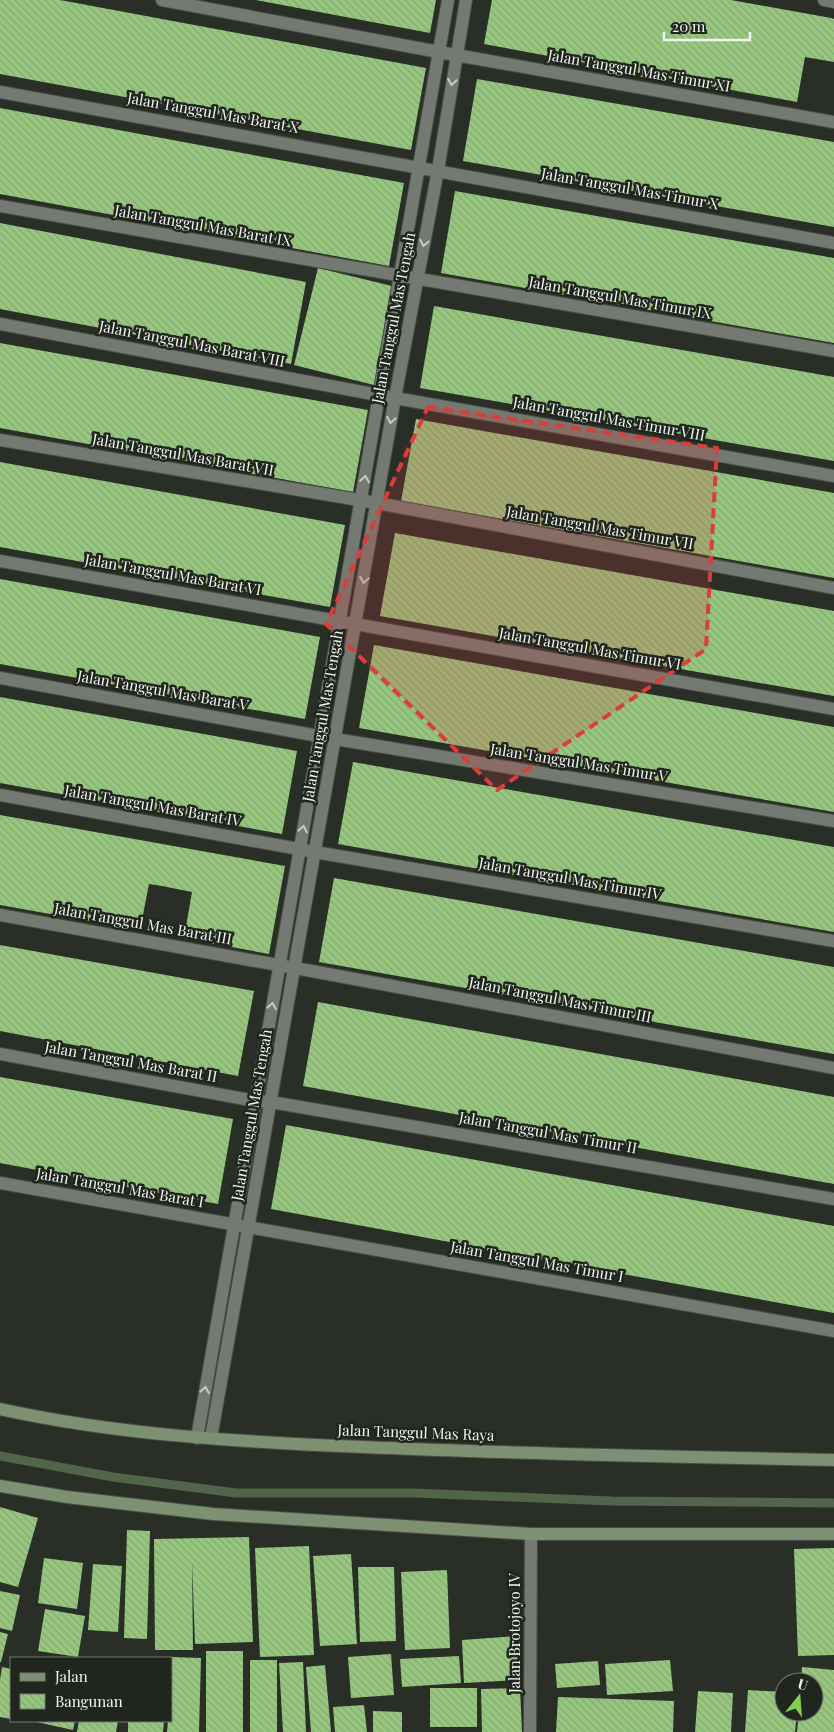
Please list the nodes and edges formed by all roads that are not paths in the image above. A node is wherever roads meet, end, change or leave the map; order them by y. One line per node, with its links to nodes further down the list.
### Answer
1 (162, 0): 6 (street, Jalan Tanggul Mas Timur XI)
2 (448, 0): 6 (street, Jalan Tanggul Mas Tengah)
3 (466, 0): 7 (street, Jalan Tanggul Mas Tengah)
4 (824, 0): 5 (street)
5 (834, 2)
6 (439, 52): 7 (street, Jalan Tanggul Mas Timur XI); 10 (street, Jalan Tanggul Mas Tengah)
7 (456, 54): 9 (street, Jalan Tanggul Mas Timur XI); 11 (street, Jalan Tanggul Mas Tengah, one-way to 11)
8 (0, 92): 10 (street, Jalan Tanggul Mas Barat X)
9 (834, 122)
10 (420, 167): 11 (street, Jalan Tanggul Mas Timur X); 14 (street, Jalan Tanggul Mas Tengah)
11 (438, 170): 13 (street, Jalan Tanggul Mas Timur X); 15 (street, Jalan Tanggul Mas Tengah, one-way to 15)
12 (0, 206): 14 (street, Jalan Tanggul Mas Barat IX)
13 (834, 244)
14 (400, 277): 15 (street, Jalan Tanggul Mas Timur IX); 18 (street, Jalan Tanggul Mas Tengah)
15 (417, 280): 17 (street, Jalan Tanggul Mas Timur IX); 19 (street, Jalan Tanggul Mas Tengah)
16 (0, 324): 18 (street, Jalan Tanggul Mas Barat VIII)
17 (834, 351)
18 (378, 396): 19 (street, Jalan Tanggul Mas Timur VIII); 22 (street, Jalan Tanggul Mas Tengah, one-way to 18)
19 (395, 398): 21 (street, Jalan Tanggul Mas Timur VIII); 23 (street, Jalan Tanggul Mas Tengah, one-way to 23)
20 (0, 440): 22 (street, Jalan Tanggul Mas Barat VII)
21 (834, 476)
22 (361, 502): 23 (street, Jalan Tanggul Mas Timur VII); 26 (street, Jalan Tanggul Mas Tengah)
23 (377, 504): 25 (street, Jalan Tanggul Mas Timur VII); 27 (street, Jalan Tanggul Mas Tengah, one-way to 27)
24 (0, 561): 26 (street, Jalan Tanggul Mas Barat VI)
25 (834, 588)
26 (340, 622): 27 (street, Jalan Tanggul Mas Timur VI); 30 (street, Jalan Tanggul Mas Tengah)
27 (356, 624): 29 (street, Jalan Tanggul Mas Timur VI); 31 (street, Jalan Tanggul Mas Tengah)
28 (0, 678): 30 (street, Jalan Tanggul Mas Barat V)
29 (834, 709)
30 (320, 736): 31 (street, Jalan Tanggul Mas Timur V); 34 (street, Jalan Tanggul Mas Tengah, one-way to 30)
31 (335, 738): 33 (street, Jalan Tanggul Mas Timur V); 35 (street, Jalan Tanggul Mas Tengah)
32 (0, 795): 34 (street, Jalan Tanggul Mas Barat IV)
33 (834, 821)
34 (300, 849): 35 (street, Jalan Tanggul Mas Timur IV); 38 (street, Jalan Tanggul Mas Tengah)
35 (315, 852): 37 (street, Jalan Tanggul Mas Timur IV); 39 (street, Jalan Tanggul Mas Tengah)
36 (0, 915): 38 (street, Jalan Tanggul Mas Barat III)
37 (834, 941)
38 (280, 966): 39 (street, Jalan Tanggul Mas Timur III); 42 (street, Jalan Tanggul Mas Tengah, one-way to 38)
39 (294, 968): 41 (street, Jalan Tanggul Mas Timur III); 43 (street, Jalan Tanggul Mas Tengah)
40 (0, 1054): 42 (street, Jalan Tanggul Mas Barat II)
41 (834, 1068)
42 (256, 1101): 43 (street, Jalan Tanggul Mas Timur II); 46 (street, Jalan Tanggul Mas Tengah)
43 (271, 1102): 45 (street, Jalan Tanggul Mas Timur II); 47 (street, Jalan Tanggul Mas Tengah)
44 (0, 1183): 46 (street, Jalan Tanggul Mas Barat I)
45 (834, 1199)
46 (234, 1225): 47 (street, Jalan Tanggul Mas Timur I); 50 (street, Jalan Tanggul Mas Tengah, one-way to 46)
47 (248, 1226): 48 (street, Jalan Tanggul Mas Timur I); 51 (street, Jalan Tanggul Mas Tengah)
48 (834, 1331)
49 (0, 1409): 50 (street, Jalan Tanggul Mas Raya)
50 (197, 1438): 51 (street, Jalan Tanggul Mas Raya)
51 (210, 1438): 52 (street, Jalan Tanggul Mas Raya)
52 (834, 1460)
53 (0, 1486): 54 (street)
54 (531, 1534): 55 (street); 56 (street, Jalan Brotojoyo IV)
55 (834, 1534)
56 (530, 1732)

